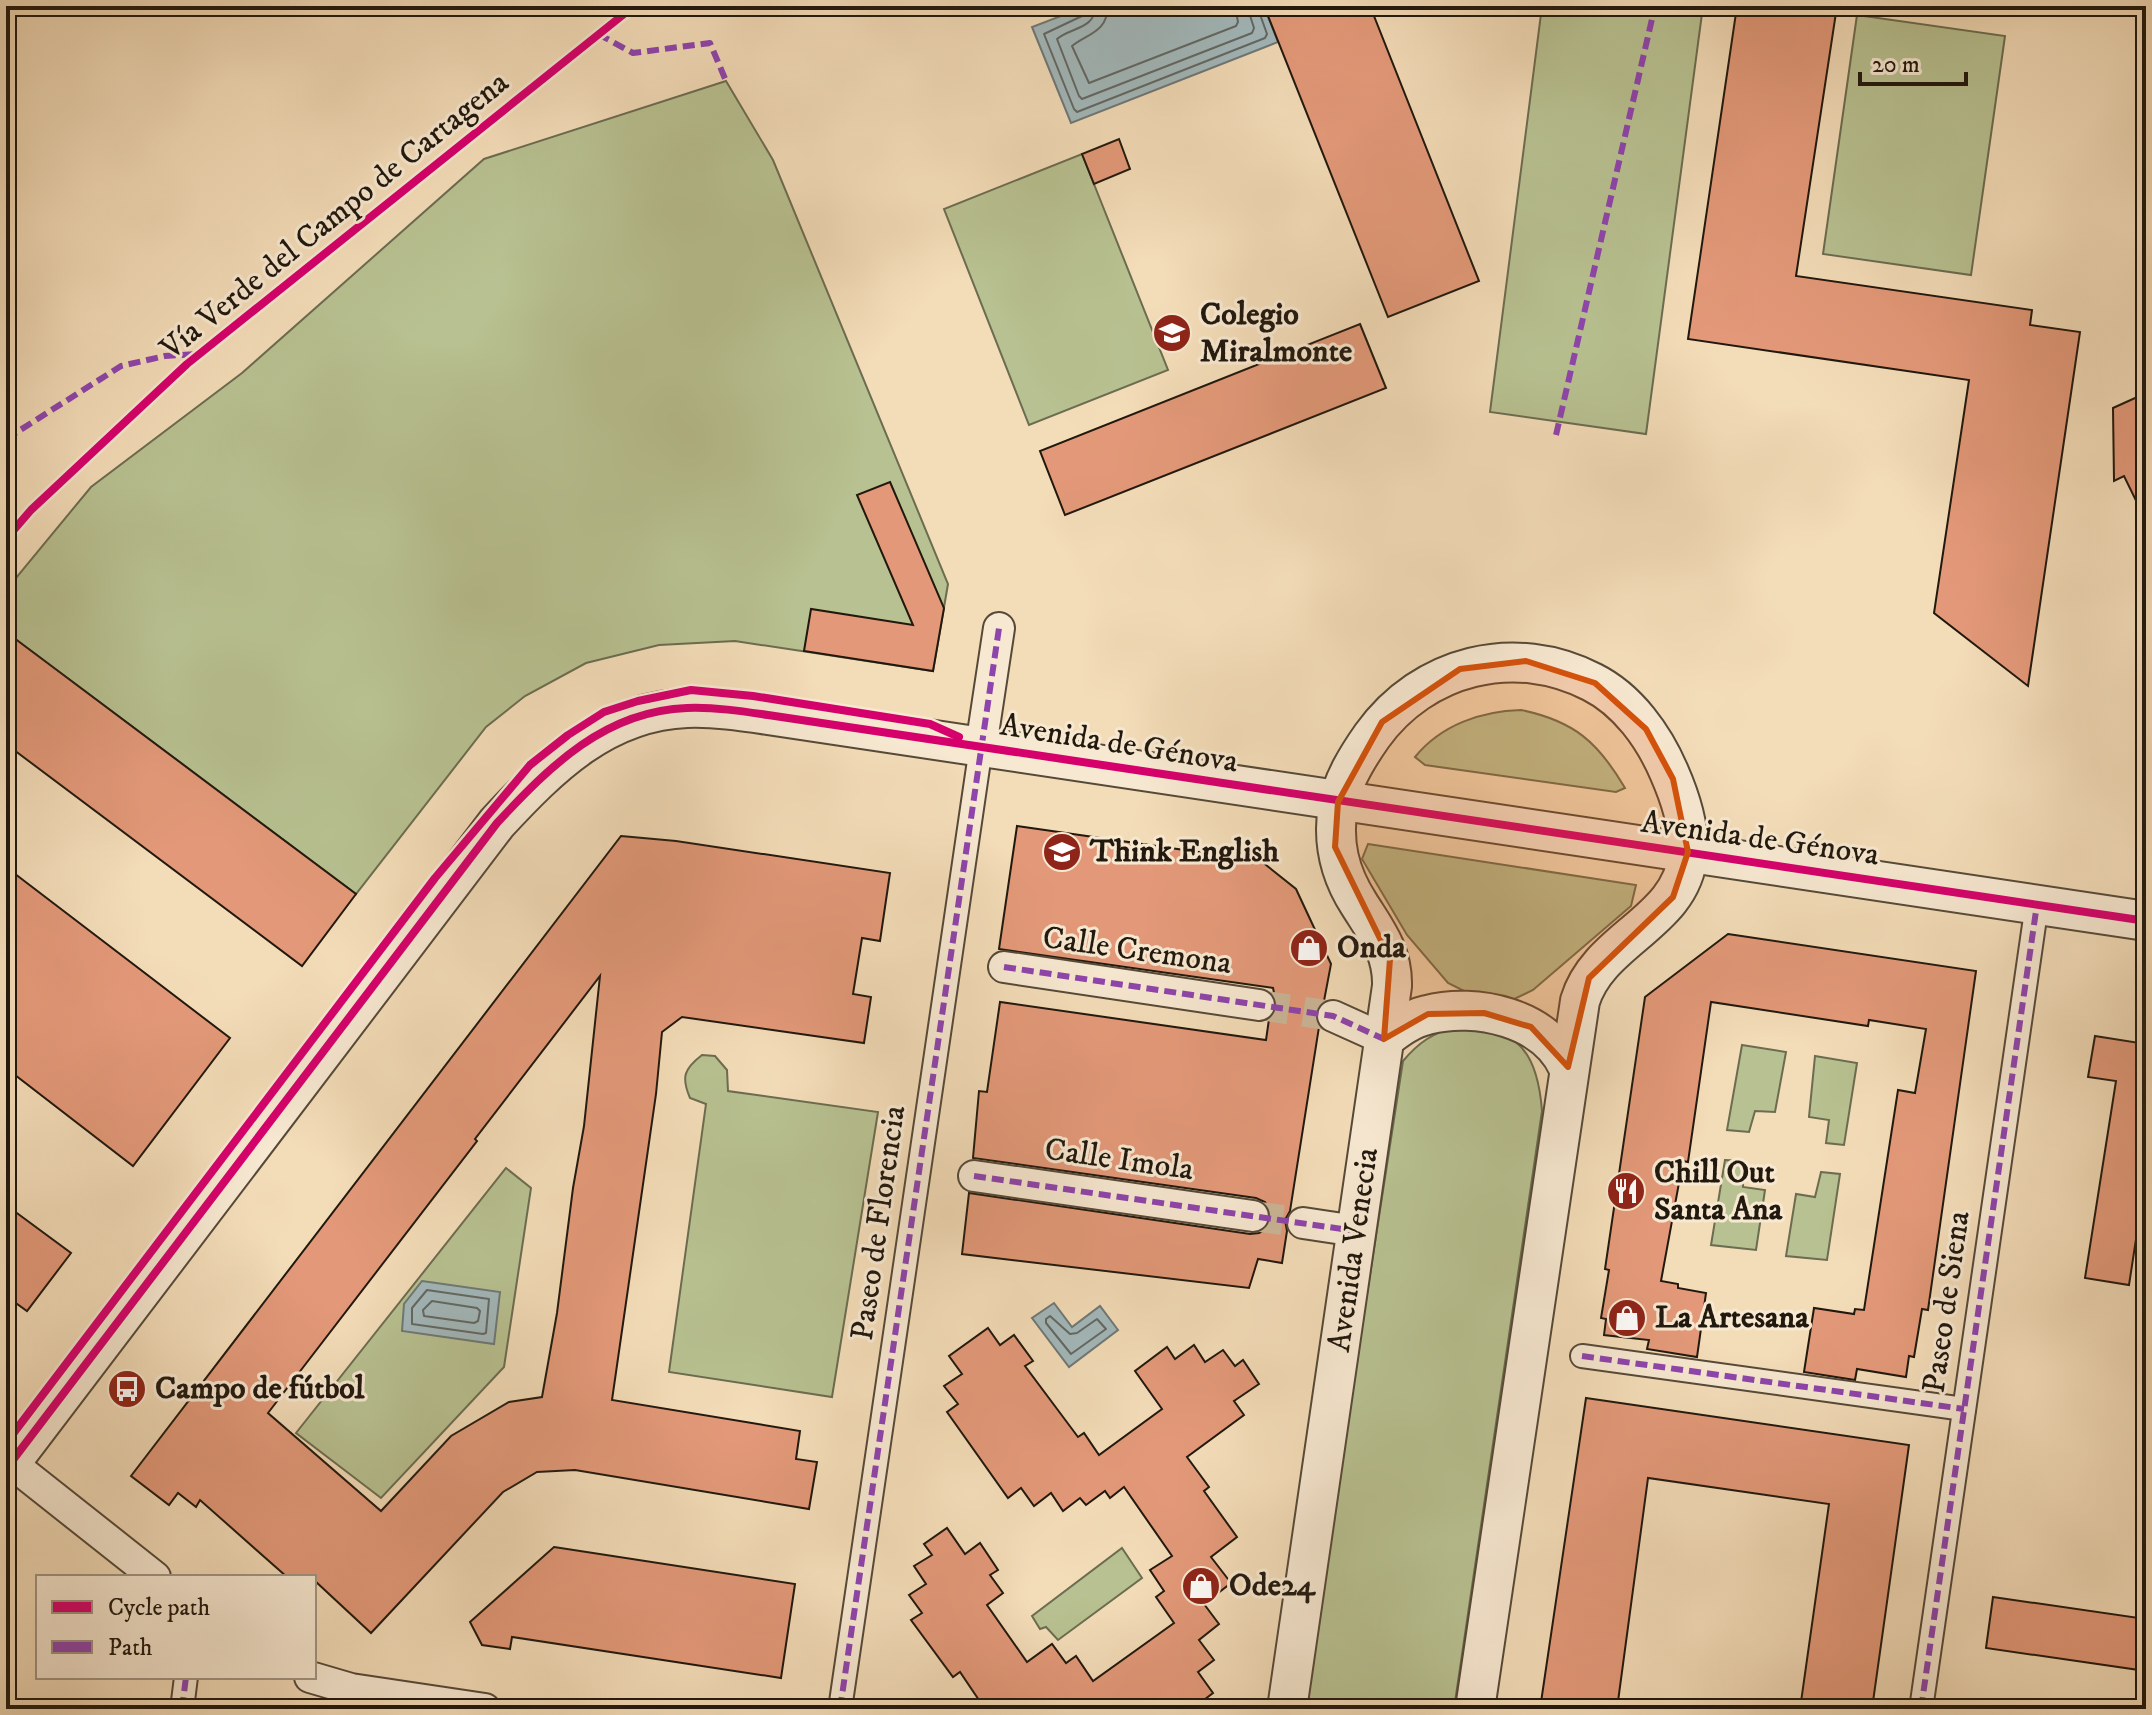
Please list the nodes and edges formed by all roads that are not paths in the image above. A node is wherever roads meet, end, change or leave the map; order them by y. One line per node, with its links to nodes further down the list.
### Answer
1 (999, 628): 2 (street)
2 (981, 747): 3 (street, Avenida de Génova); 18 (street, Avenida de Génova); 24 (street, Paseo de Florencia)
3 (1338, 802): 4 (street, Avenida de Génova); 4 (street); 10 (street, Avenida Venecia)
4 (1688, 852): 5 (street, Avenida de Génova); 11 (street)
5 (2037, 904): 6 (street, Avenida de Génova); 17 (street, Paseo de Siena)
6 (2146, 921)
7 (1004, 967): 8 (street, Calle Cremona)
8 (1259, 1005)
9 (1333, 1016): 10 (street)
10 (1384, 1039): 11 (street); 15 (street, Avenida Venecia)
11 (1568, 1067): 26 (street)
12 (974, 1176): 13 (street, Calle Imola)
13 (1253, 1216)
14 (1303, 1223): 15 (street)
15 (1356, 1231): 25 (street, Avenida Venecia)
16 (1582, 1356): 17 (street)
17 (1964, 1409): 27 (street, Paseo de Siena)
18 (9, 1466): 19 (street)
19 (152, 1575)
20 (186, 1679): 22 (street)
21 (316, 1679): 23 (street)
22 (182, 1709)
23 (485, 1709)
24 (840, 1709)
25 (1287, 1709)
26 (1475, 1709)
27 (1921, 1709)

